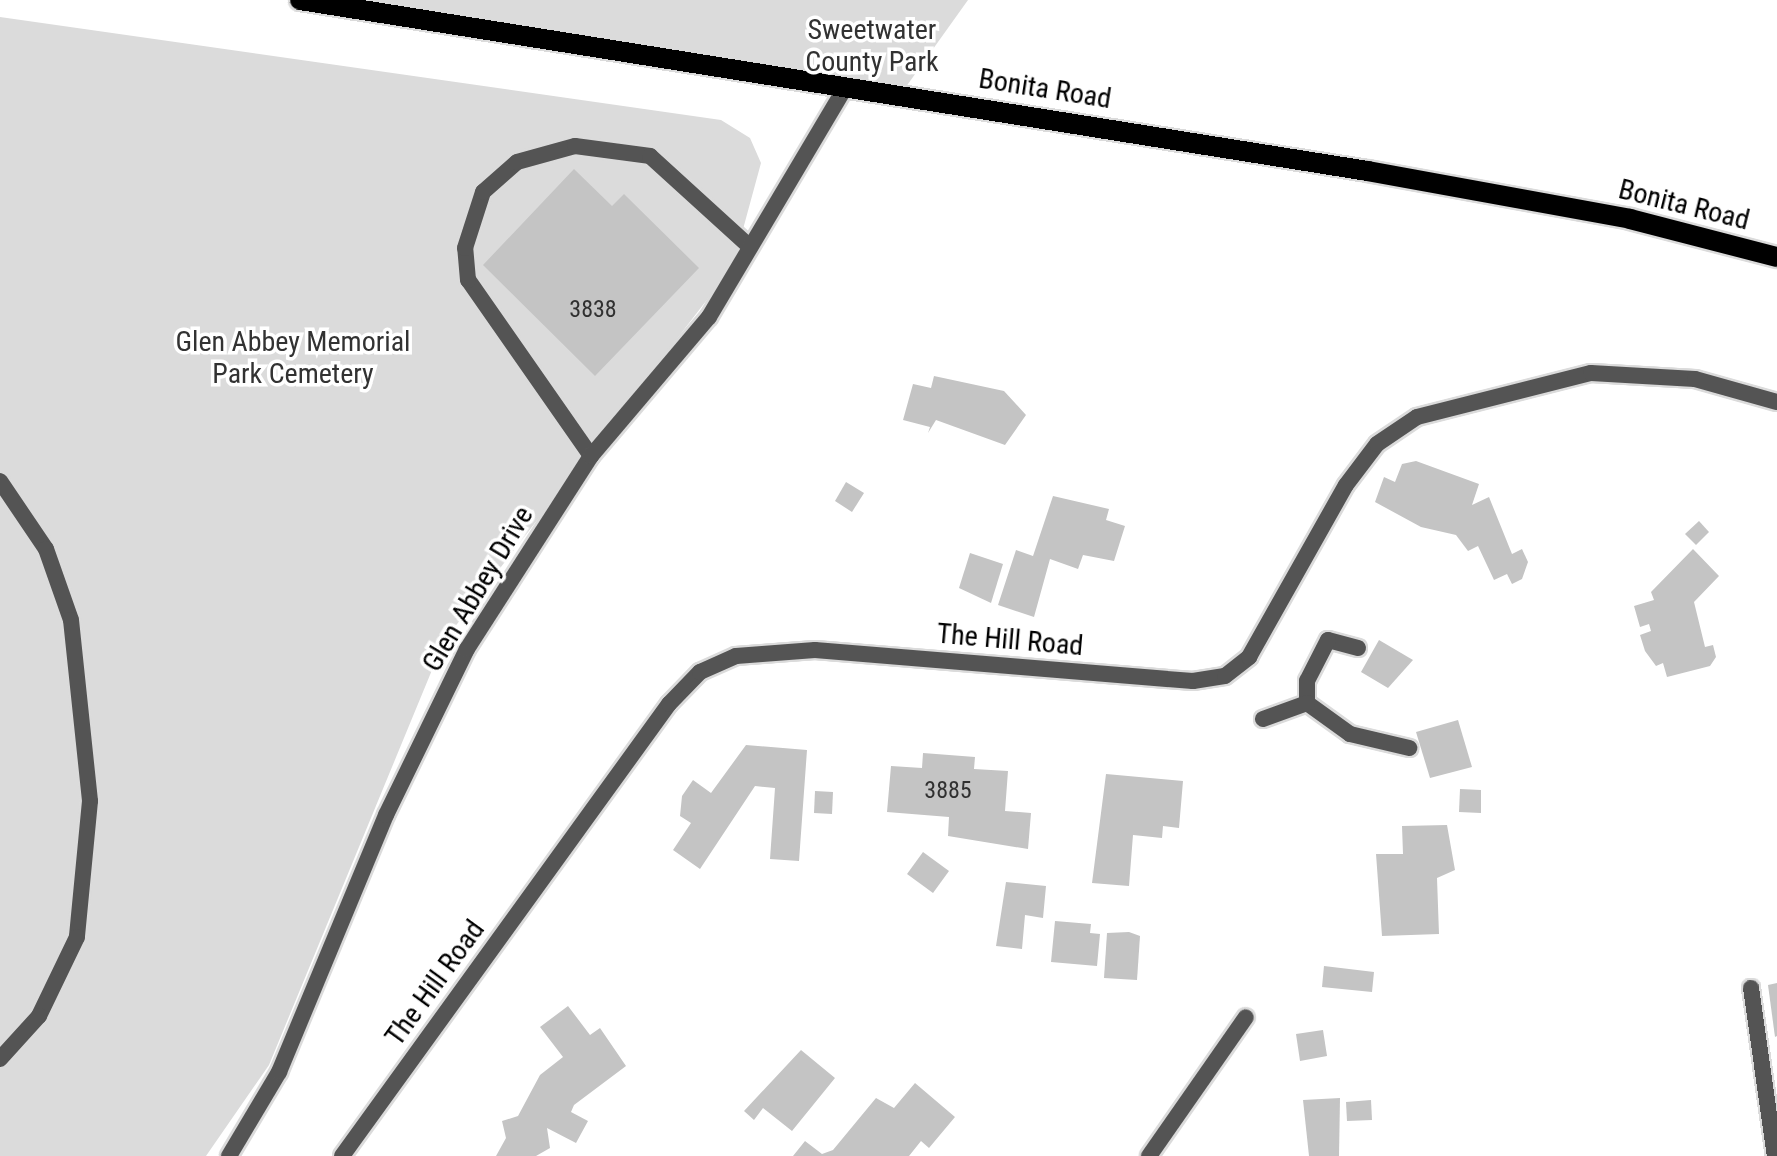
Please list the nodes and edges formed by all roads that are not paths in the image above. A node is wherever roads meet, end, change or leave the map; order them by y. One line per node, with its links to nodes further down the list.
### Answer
1 (300, 0): 2 (main road, Bonita Road)
2 (843, 91): 3 (street, Glen Abbey Drive); 4 (main road, Bonita Road)
3 (750, 247): 6 (street, Glen Abbey Drive); 6 (street)
4 (1777, 257)
5 (1777, 402): 16 (street, The Hill Road)
6 (591, 456): 15 (street, Glen Abbey Drive)
7 (0, 481): 14 (street)
8 (1358, 648): 9 (street)
9 (1307, 703): 10 (street); 11 (street)
10 (1263, 719)
11 (1409, 748)
12 (1751, 988): 18 (street)
13 (1246, 1017): 17 (street)
14 (0, 1059)
15 (229, 1156)
16 (342, 1156)
17 (1149, 1156)
18 (1775, 1156)

